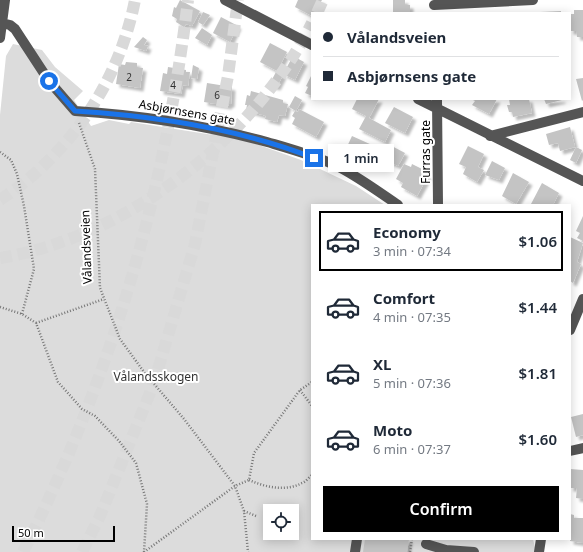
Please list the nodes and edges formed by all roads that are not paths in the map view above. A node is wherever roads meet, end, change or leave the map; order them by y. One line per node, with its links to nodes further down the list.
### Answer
1 (5, 0): 5 (street)
2 (225, 0): 7 (street)
3 (533, 0): 4 (street)
4 (434, 6)
5 (2, 23): 6 (street); 13 (street, Asbjørnsens gate)
6 (0, 38)
7 (311, 44)
8 (422, 100): 9 (street)
9 (438, 104): 11 (street); 14 (street, Furras gate)
10 (583, 112): 11 (street)
11 (490, 136): 12 (street)
12 (583, 181)
13 (397, 204)
14 (438, 204)
15 (583, 299): 16 (street)
16 (571, 328)
17 (583, 448): 18 (street)
18 (571, 450)
19 (357, 540): 23 (street)
20 (541, 540): 25 (street)
21 (426, 544): 22 (street)
22 (445, 551): 24 (street)
23 (355, 552)
24 (474, 552)
25 (539, 552)

